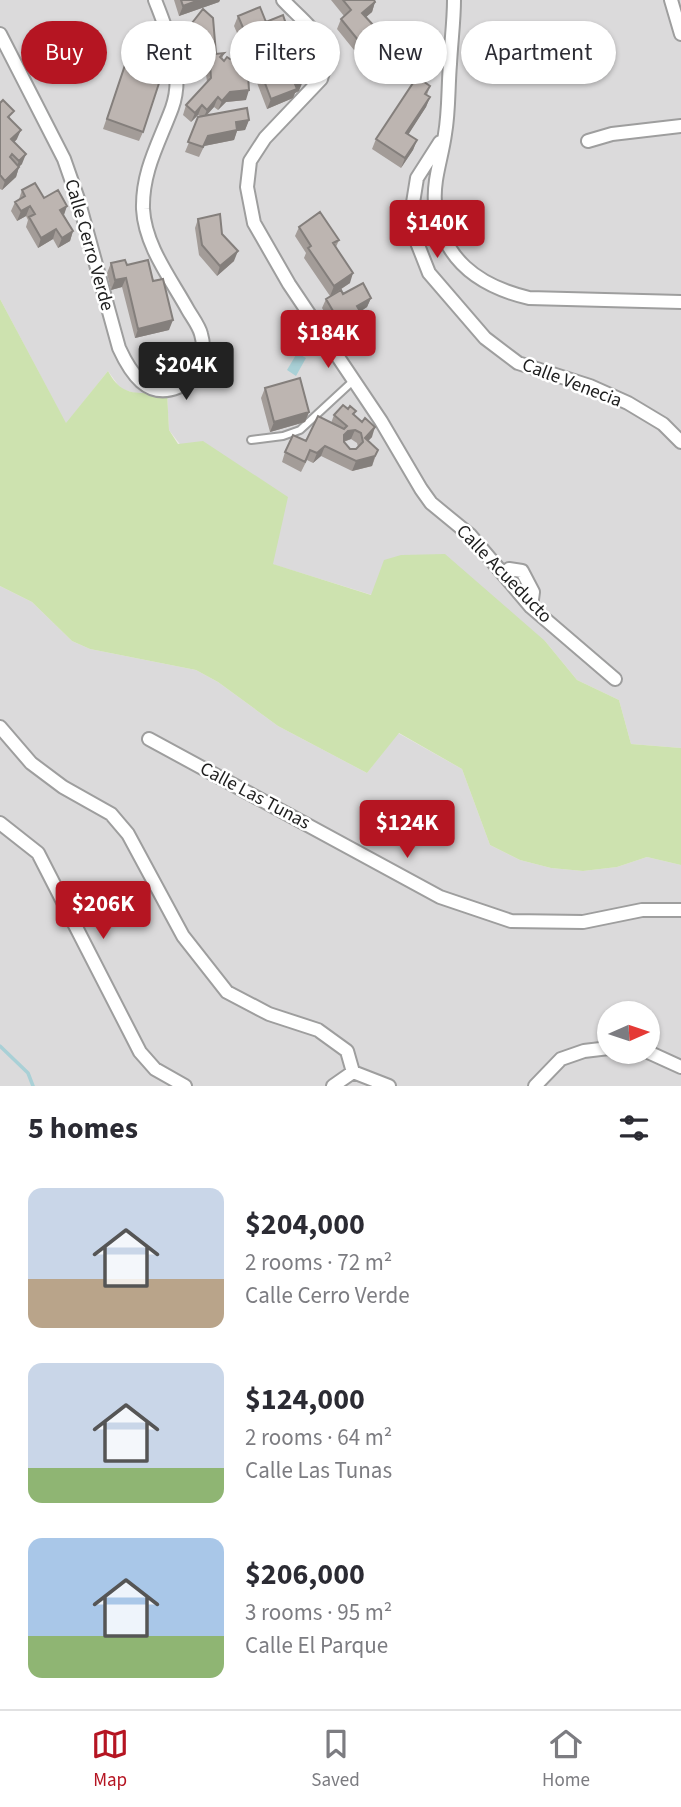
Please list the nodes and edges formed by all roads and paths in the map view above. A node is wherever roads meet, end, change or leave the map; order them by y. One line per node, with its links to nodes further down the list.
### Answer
1 (155, 0): 5 (street, Calle Cerro Verde)
2 (283, 0): 11 (street, Calle Acueducto)
3 (454, 0): 8 (street)
4 (671, 0): 6 (street)
5 (0, 34)
6 (681, 34)
7 (681, 126): 9 (street)
8 (445, 134): 10 (street); 13 (street, Calle Venecia)
9 (588, 141)
10 (681, 302)
11 (355, 379): 12 (lane); 14 (street, Calle Acueducto)
12 (251, 440)
13 (681, 442)
14 (615, 679)
15 (0, 727): 22 (street)
16 (149, 739): 18 (street, Calle Las Tunas)
17 (0, 823): 23 (street)
18 (681, 910)
19 (597, 1049): 26 (street)
20 (660, 1058): 21 (street)
21 (681, 1068)
22 (353, 1072): 24 (street); 25 (street)
23 (185, 1086)
24 (333, 1086)
25 (389, 1086)
26 (535, 1086)

